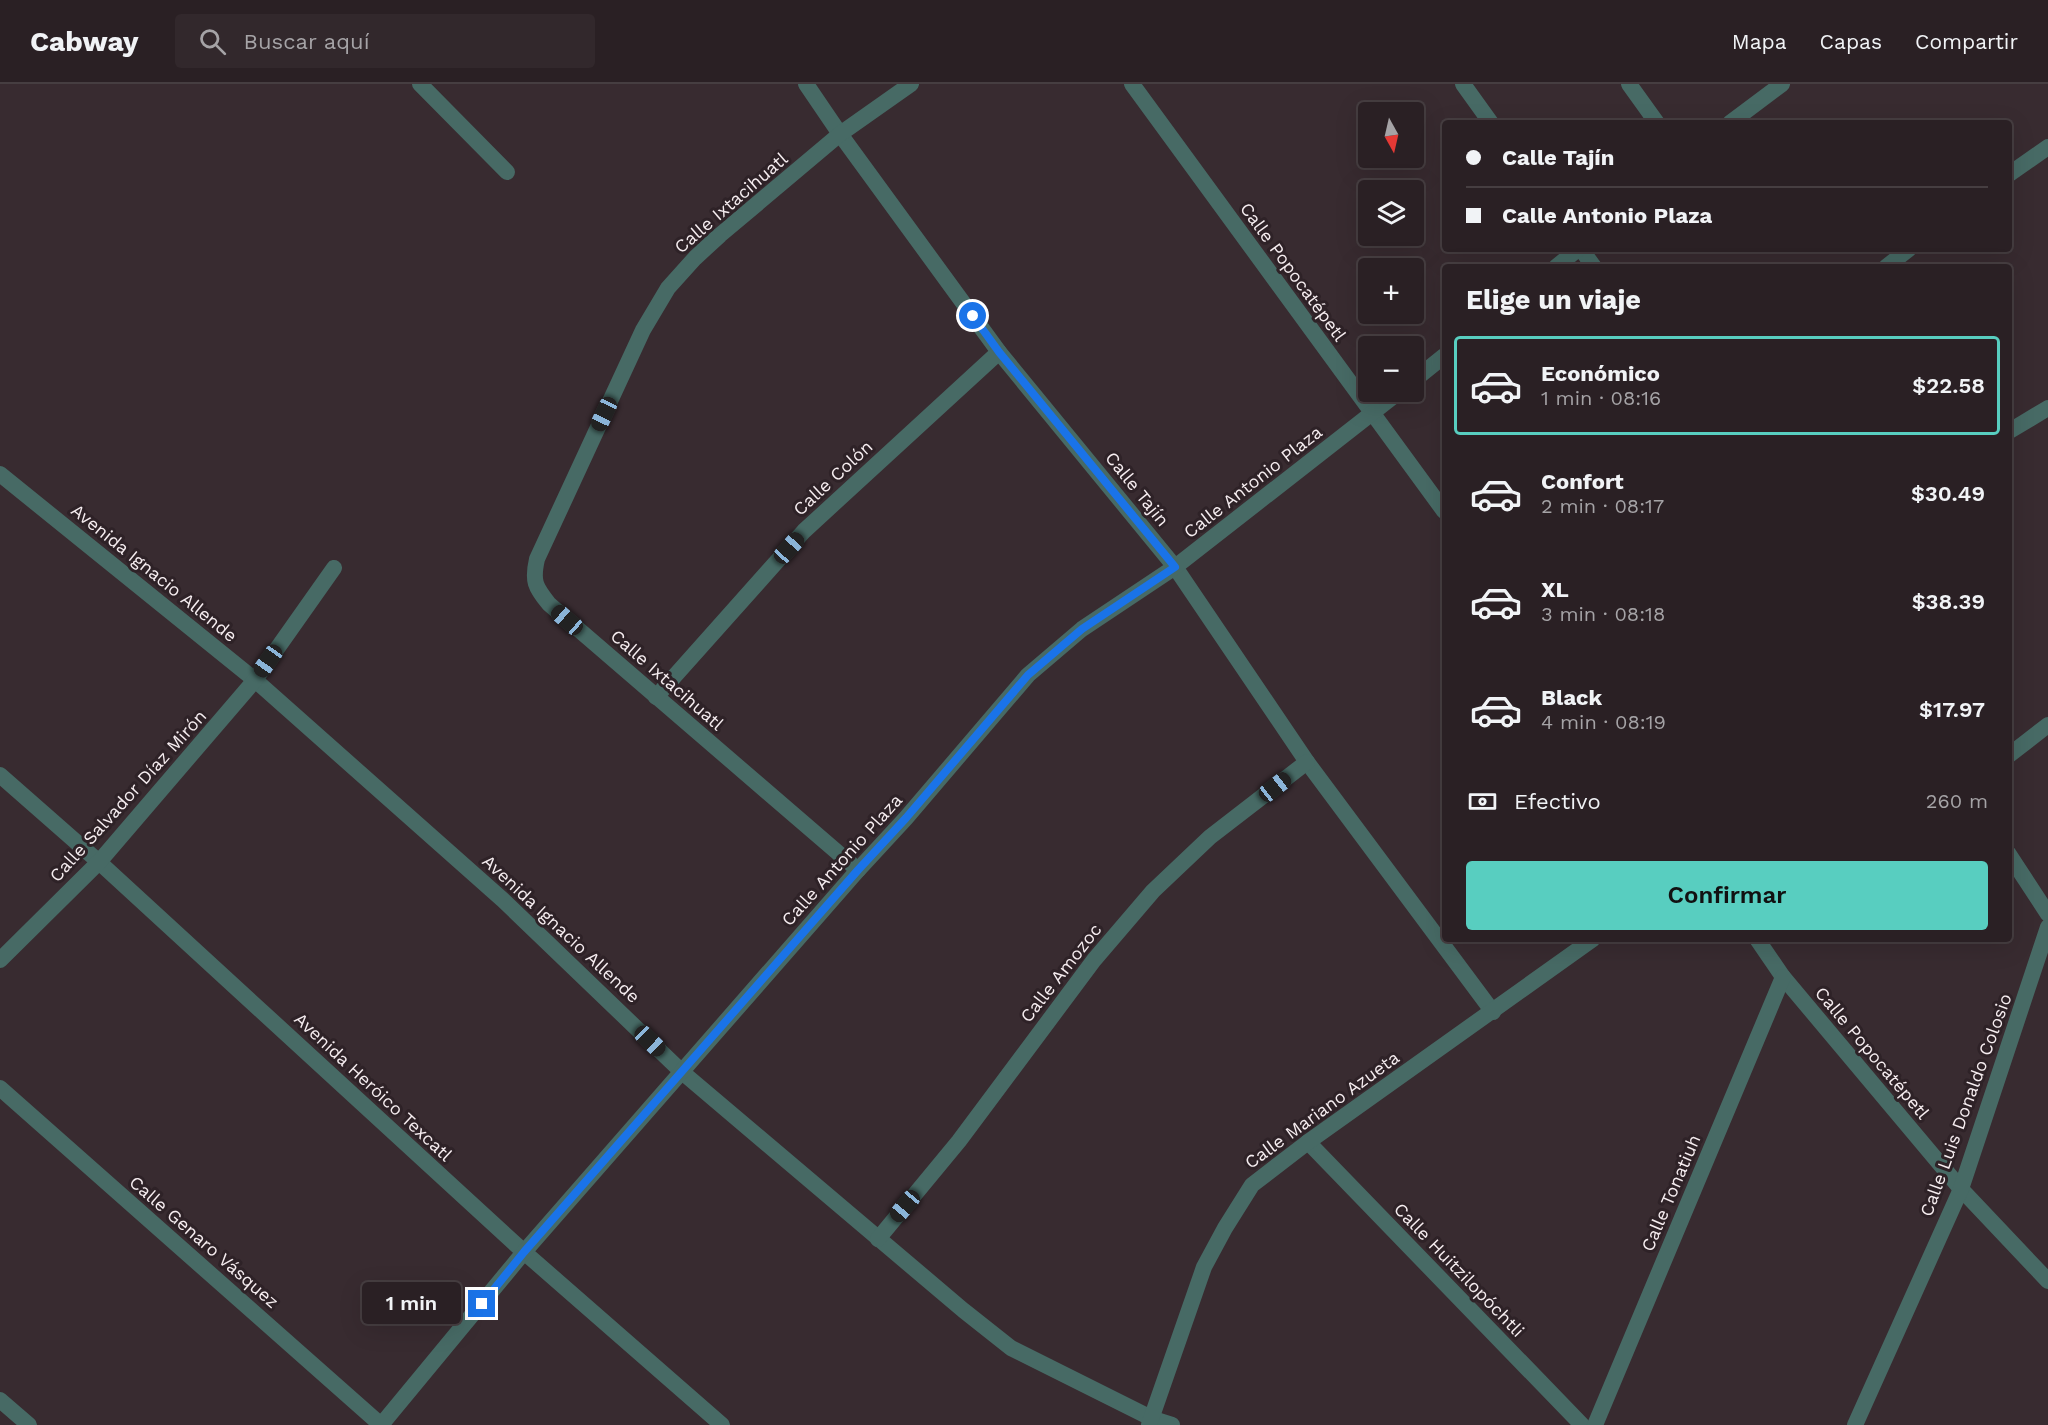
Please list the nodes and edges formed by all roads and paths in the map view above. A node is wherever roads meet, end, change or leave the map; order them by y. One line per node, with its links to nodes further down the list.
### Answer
1 (420, 84): 13 (street)
2 (806, 84): 11 (street, Calle Tajín)
3 (911, 84): 11 (street, Calle Ixtacihuatl)
4 (1132, 84): 26 (street, Calle Popocatépetl)
5 (1463, 84): 8 (street)
6 (1629, 84): 9 (street)
7 (1782, 84): 10 (street)
8 (1489, 120)
9 (1655, 120)
10 (1734, 120)
11 (840, 134): 21 (street, Calle Tajín); 33 (street, Calle Ixtacihuatl)
12 (2048, 147): 14 (street)
13 (507, 172)
14 (2012, 172)
15 (1576, 252): 18 (street)
16 (1582, 252): 19 (street)
17 (1905, 252): 20 (street)
18 (1560, 264)
19 (1592, 264)
20 (1890, 264)
21 (999, 352): 30 (street, Calle Tajín); 33 (street, Calle Colón)
22 (1442, 358): 23 (street)
23 (1424, 372)
24 (1386, 402): 26 (street, Calle Antonio Plaza)
25 (2048, 408): 27 (street)
26 (1372, 413): 29 (street, Calle Popocatépetl); 30 (street, Calle Antonio Plaza)
27 (2012, 430)
28 (0, 474): 32 (street, Avenida Ignacio Allende)
29 (1442, 508)
30 (1175, 567): 36 (street, Calle Tajín); 40 (street, Calle Antonio Plaza)
31 (334, 568): 32 (street, Calle Salvador Díaz Mirón)
32 (255, 680): 39 (street, Calle Salvador Díaz Mirón); 48 (street, Avenida Ignacio Allende)
33 (656, 697): 40 (street, Calle Ixtacihuatl)
34 (2048, 725): 35 (street)
35 (2012, 753)
36 (1307, 762): 47 (street, Calle Tajín); 52 (street, Calle Amozoc)
37 (0, 775): 39 (street, Avenida Heróico Texcatl)
38 (2012, 859): 41 (street)
39 (99, 862): 45 (street, Calle Salvador Díaz Mirón); 53 (street, Avenida Heróico Texcatl)
40 (858, 870): 48 (street, Calle Antonio Plaza)
41 (2048, 914)
42 (2048, 927): 51 (street, Calle Luis Donaldo Colosio)
43 (1589, 942): 47 (street, Calle Mariano Azueta)
44 (1759, 942): 46 (street, Calle Popocatépetl)
45 (0, 960)
46 (1782, 977): 51 (street, Calle Popocatépetl); 62 (street, Calle Tonatiuh)
47 (1493, 1012): 50 (street, Calle Mariano Azueta)
48 (682, 1072): 52 (street, Avenida Ignacio Allende); 53 (street, Calle Antonio Plaza)
49 (0, 1088): 58 (street, Calle Genaro Vásquez)
50 (1308, 1142): 56 (street, Calle Mariano Azueta); 61 (street, Calle Huitzilopóchtli)
51 (1961, 1188): 54 (street, Calle Popocatépetl); 63 (street, Calle Luis Donaldo Colosio)
52 (878, 1239): 56 (street, Avenida Ignacio Allende)
53 (524, 1252): 58 (street, Calle Antonio Plaza); 59 (street, Avenida Heróico Texcatl)
54 (2048, 1281)
55 (0, 1400): 57 (street)
56 (1151, 1422): 60 (street, Avenida Ignacio Allende)
57 (29, 1425)
58 (381, 1425)
59 (722, 1425)
60 (1172, 1425)
61 (1582, 1425)
62 (1595, 1425)
63 (1855, 1425)

